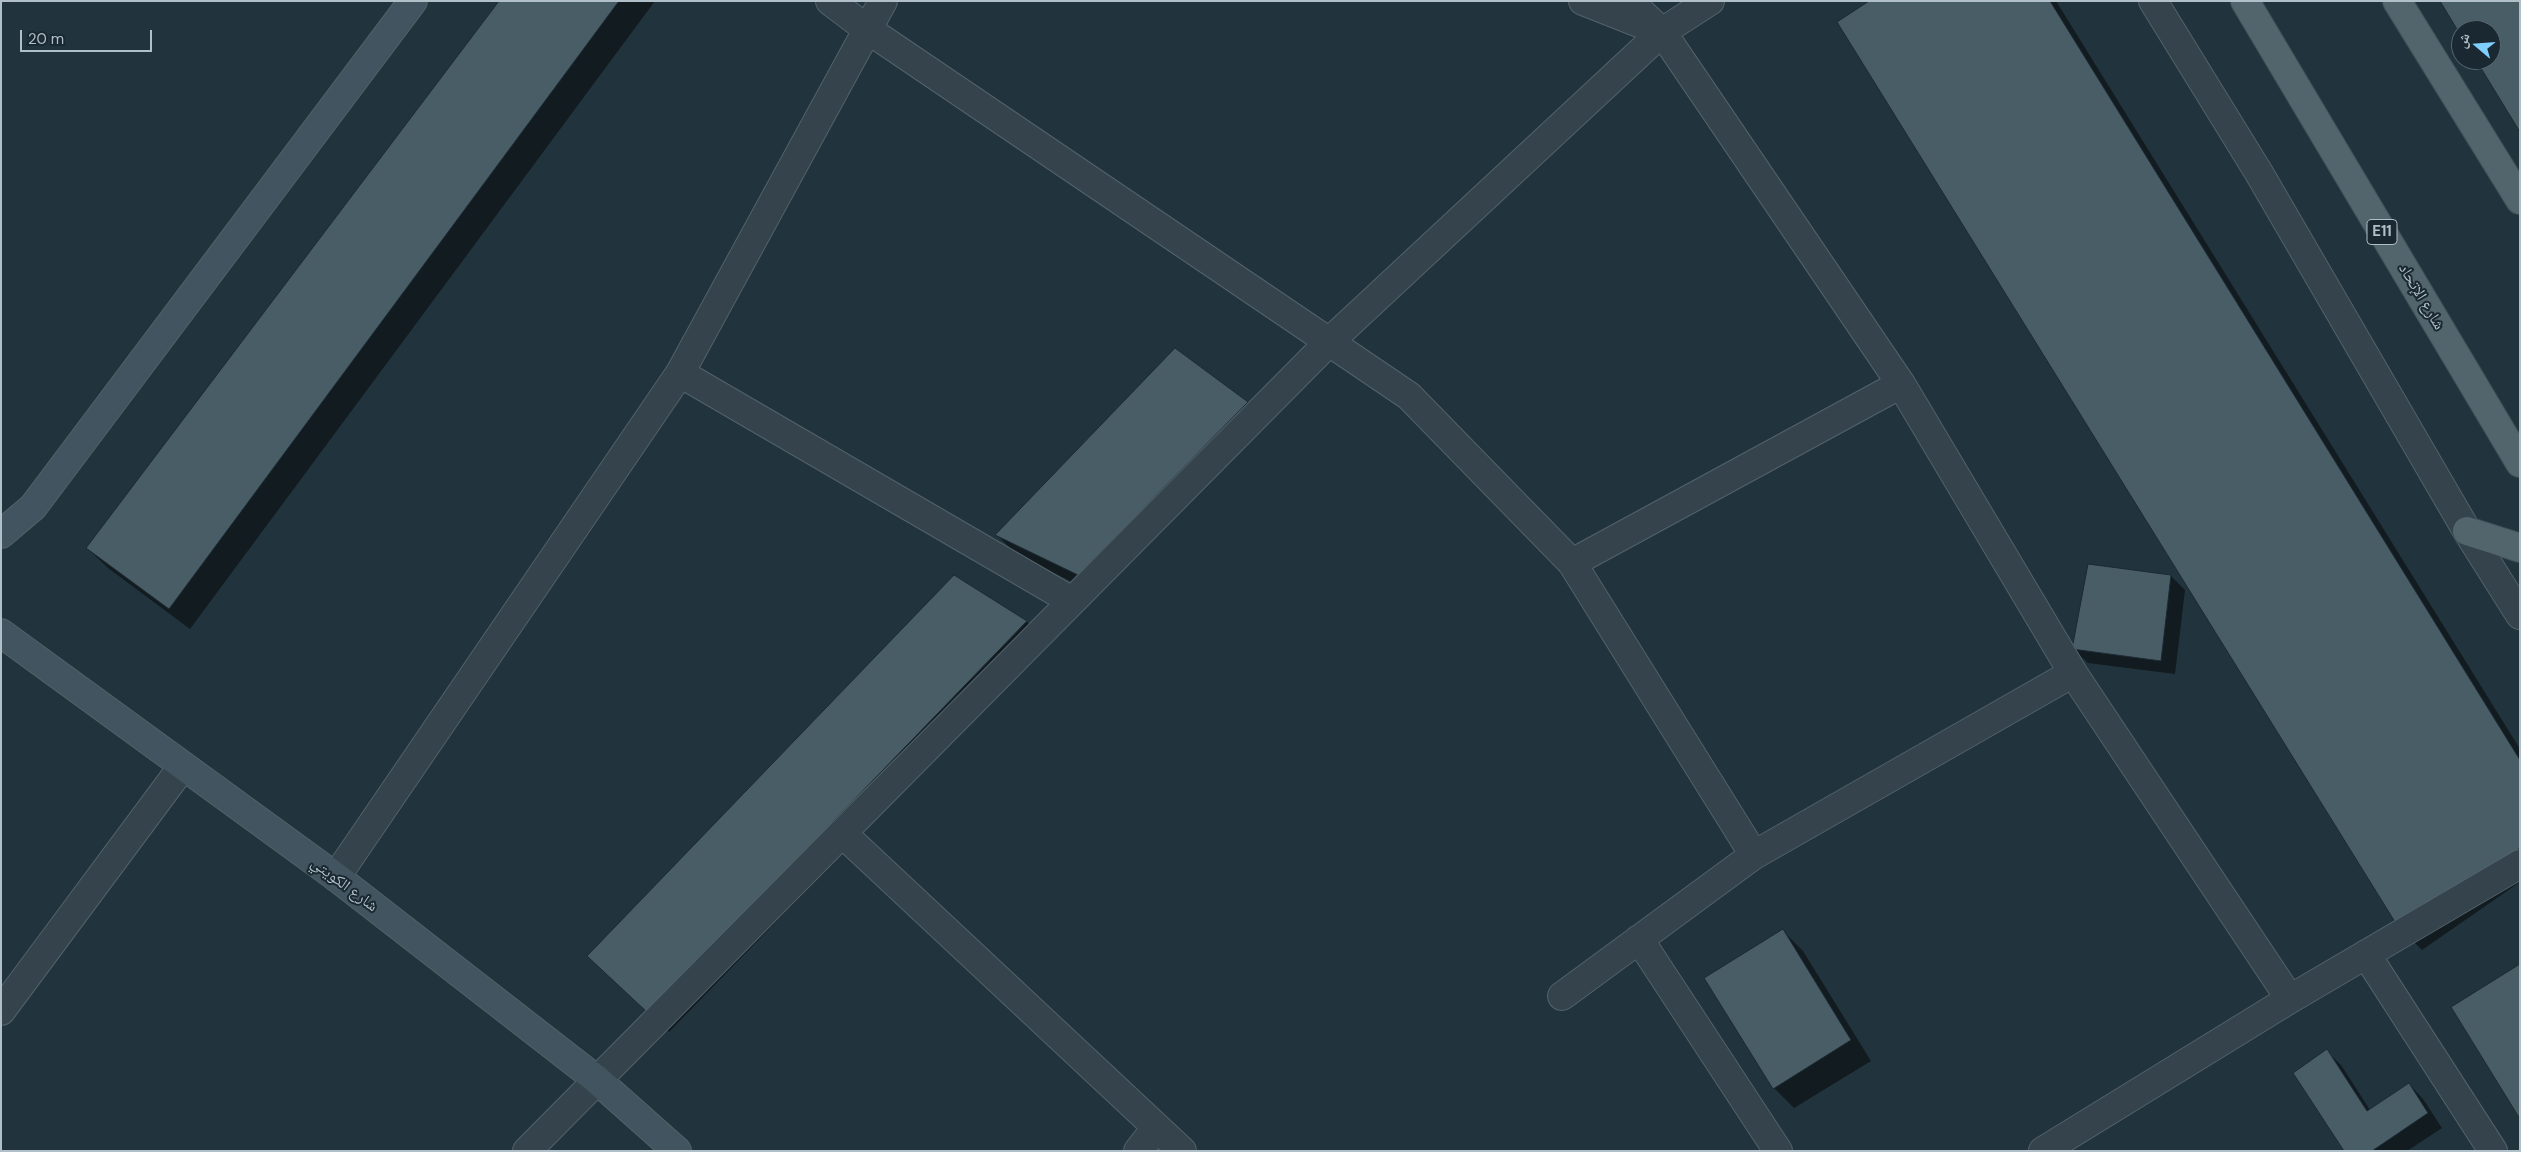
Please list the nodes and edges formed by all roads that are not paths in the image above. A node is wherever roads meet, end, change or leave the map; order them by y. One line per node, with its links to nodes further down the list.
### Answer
1 (413, 1): 18 (street)
2 (830, 1): 10 (street)
3 (883, 1): 10 (street)
4 (1583, 1): 11 (street)
5 (1629, 1): 11 (street)
6 (1710, 1): 11 (street)
7 (2153, 1): 17 (street)
8 (2245, 1): 16 (main road, شارع الإتحاد / E11)
9 (2397, 1): 12 (main road)
10 (867, 29): 13 (street); 14 (street)
11 (1662, 32): 13 (street); 15 (street)
12 (2520, 200)
13 (1329, 342): 20 (street); 21 (street)
14 (680, 373): 21 (street); 29 (street)
15 (1901, 384): 20 (street); 24 (street)
16 (2520, 463)
17 (2467, 531): 19 (main road); 22 (street)
18 (1, 534)
19 (2520, 548)
20 (1572, 563): 27 (street)
21 (1072, 602): 26 (street)
22 (2520, 615)
23 (1, 633): 25 (street, شارع الكويتي)
24 (2073, 673): 27 (street); 33 (street)
25 (183, 766): 29 (street, شارع الكويتي); 34 (street)
26 (842, 833): 35 (street); 36 (street)
27 (1754, 855): 30 (street)
28 (2520, 864): 31 (street)
29 (336, 878): 35 (street, شارع الكويتي)
30 (1639, 938): 32 (street); 42 (street)
31 (2366, 954): 33 (street); 43 (street)
32 (1562, 996)
33 (2290, 999): 37 (street)
34 (1, 1011)
35 (596, 1079): 38 (street); 39 (street, شارع الكويتي)
36 (1156, 1128): 40 (street); 41 (street)
37 (2053, 1148)
38 (527, 1151)
39 (676, 1151)
40 (1138, 1151)
41 (1182, 1151)
42 (1778, 1151)
43 (2493, 1151)

